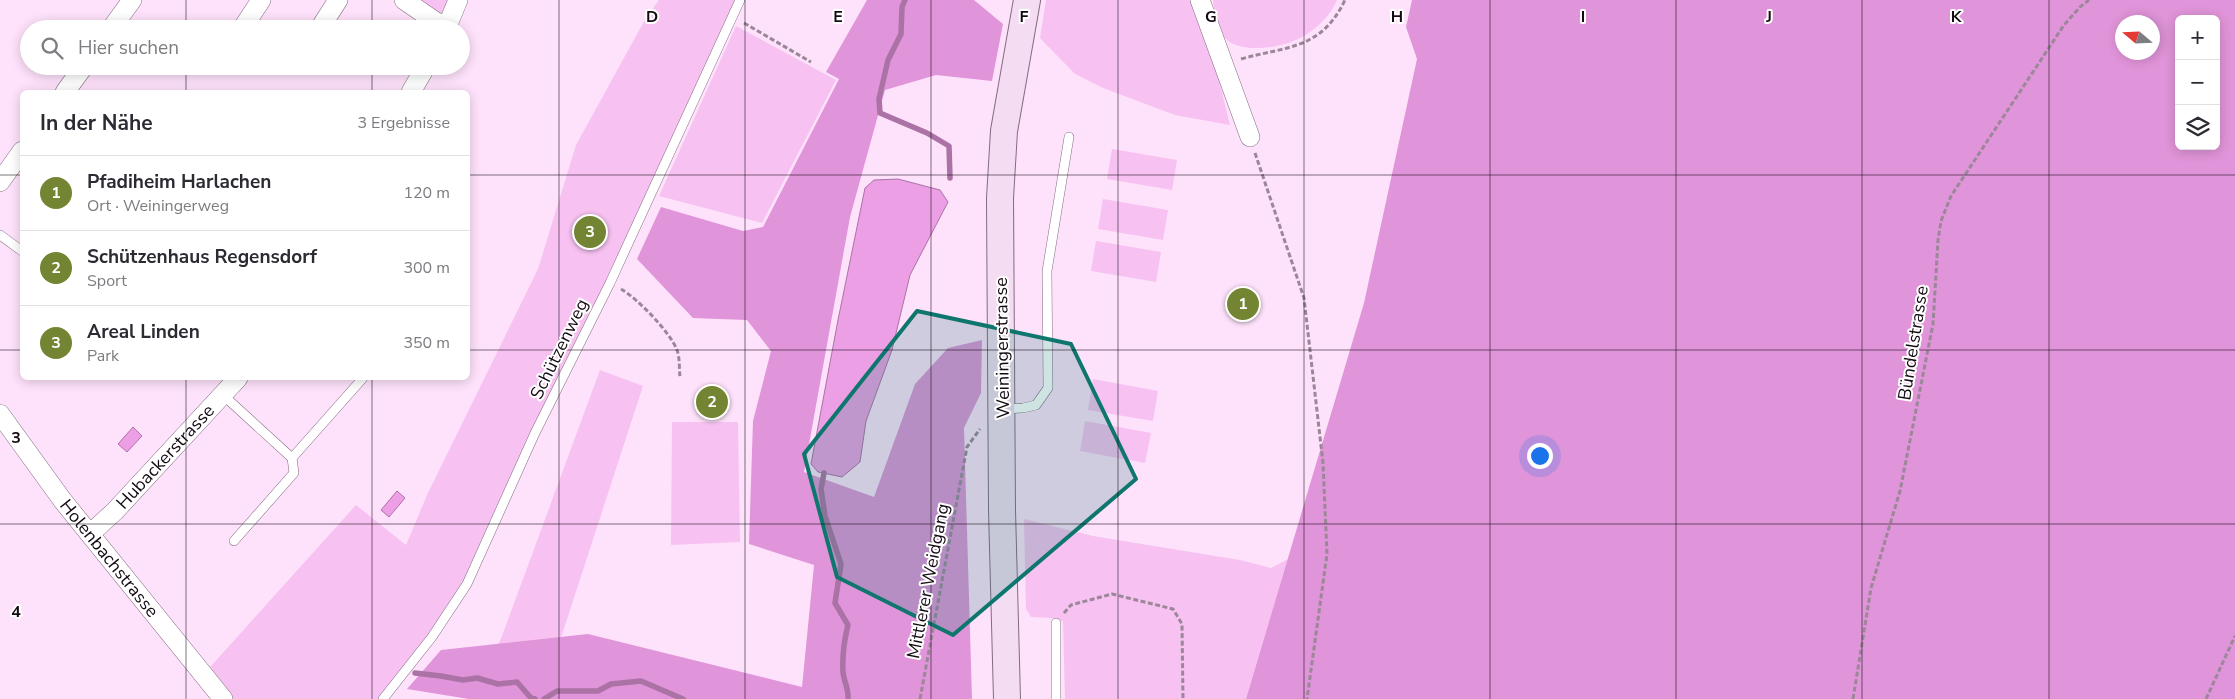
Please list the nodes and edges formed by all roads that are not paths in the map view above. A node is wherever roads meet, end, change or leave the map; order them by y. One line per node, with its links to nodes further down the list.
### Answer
1 (132, 0): 9 (street)
2 (261, 0): 10 (street)
3 (338, 0): 11 (street)
4 (404, 0): 12 (street)
5 (458, 0): 13 (street)
6 (740, 0): 34 (lane, Schützenweg)
7 (1027, 0): 27 (street, Weiningerstrasse)
8 (1200, 0): 18 (street)
9 (118, 20)
10 (248, 20)
11 (325, 20)
12 (433, 20)
13 (450, 20)
14 (77, 75): 16 (street)
15 (421, 75): 17 (street)
16 (66, 90)
17 (412, 90)
18 (1250, 137)
19 (1069, 138): 27 (lane)
20 (20, 154): 21 (street)
21 (0, 182)
22 (0, 235): 23 (lane)
23 (20, 250)
24 (236, 380): 26 (street, Hubackerstrasse)
25 (361, 380): 29 (lane)
26 (223, 395): 29 (lane); 30 (street, Hubackerstrasse)
27 (1003, 409): 35 (street, Weiningerstrasse)
28 (0, 414): 30 (street, Holenbachstrasse)
29 (292, 458): 31 (lane)
30 (90, 534): 33 (street, Holenbachstrasse)
31 (234, 541)
32 (1056, 623): 36 (lane)
33 (222, 699)
34 (383, 699)
35 (1007, 699)
36 (1056, 699)

